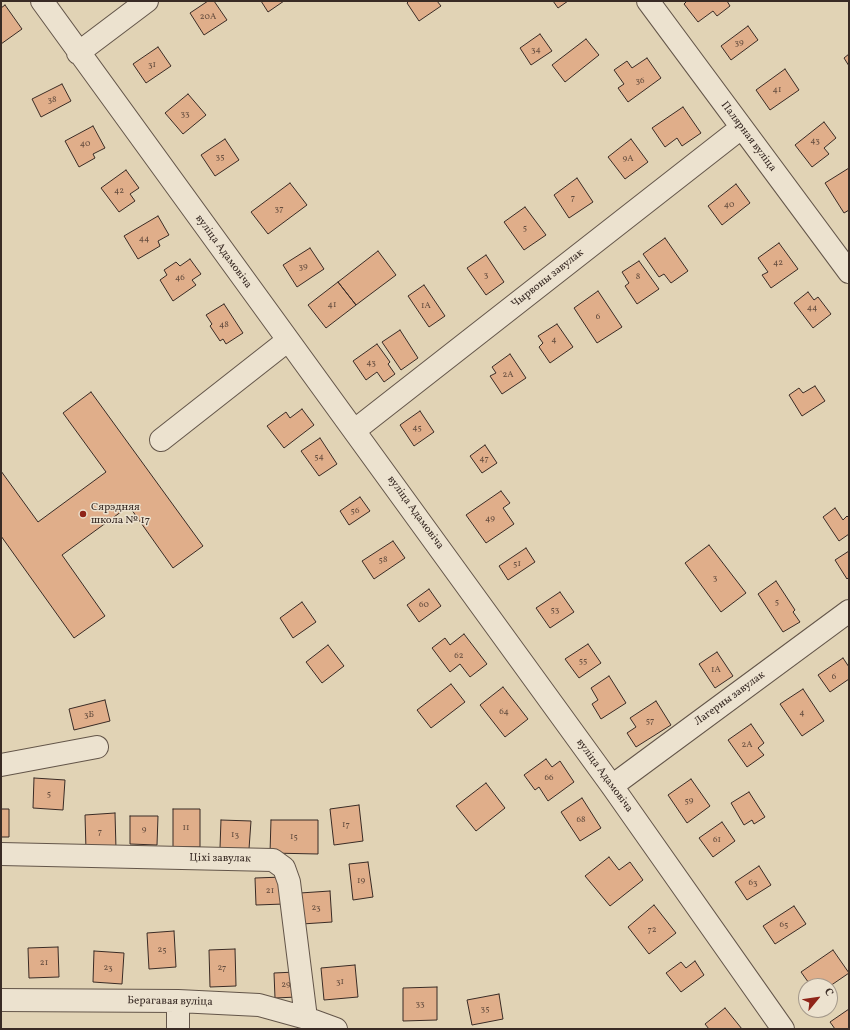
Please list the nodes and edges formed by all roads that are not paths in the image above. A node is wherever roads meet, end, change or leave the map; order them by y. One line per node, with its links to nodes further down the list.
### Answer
1 (42, 1): 4 (street, вуліца Адамовіча)
2 (147, 1): 4 (street)
3 (648, 1): 5 (street, Палярная вуліца)
4 (78, 53): 7 (street, вуліца Адамовіча)
5 (741, 128): 6 (street, Палярная вуліца); 8 (street, Чырвоны завулак)
6 (849, 272)
7 (287, 341): 8 (street, вуліца Адамовіча); 9 (street)
8 (355, 430): 13 (street, вуліца Адамовіча)
9 (161, 440)
10 (849, 611): 13 (street, Лагерны завулак)
11 (96, 747): 12 (street)
12 (1, 765)
13 (612, 786): 20 (street, вуліца Адамовіча)
14 (1, 854): 17 (street, Ціхі завулак)
15 (1, 1000): 16 (street, Берагавая вуліца)
16 (178, 1001): 17 (street, Берагавая вуліца); 18 (street)
17 (306, 1018): 19 (street, Берагавая вуліца)
18 (178, 1029)
19 (336, 1029)
20 (783, 1029)

